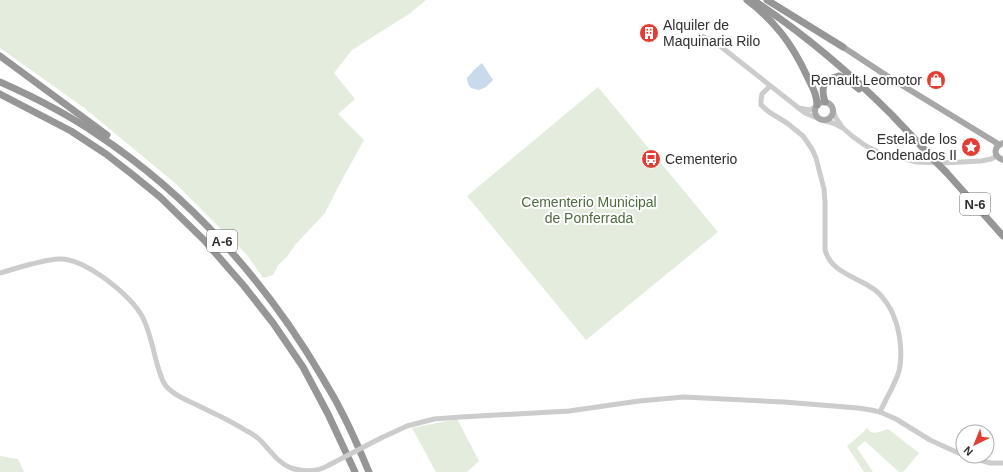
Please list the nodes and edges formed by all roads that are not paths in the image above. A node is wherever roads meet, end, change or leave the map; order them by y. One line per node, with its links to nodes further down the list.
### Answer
1 (746, 0): 11 (highway)
2 (753, 0): 16 (highway, N-6)
3 (767, 0): 5 (highway)
4 (702, 36): 8 (street)
5 (843, 47): 18 (main road)
6 (0, 56): 22 (highway)
7 (0, 82): 22 (highway, A-6)
8 (770, 86): 12 (street); 24 (street)
9 (0, 95): 26 (highway, A-6)
10 (825, 102): 11 (main road); 13 (main road); 16 (highway, N-6)
11 (816, 106): 12 (street); 14 (main road)
12 (798, 108): 14 (street)
13 (834, 113): 15 (main road); 17 (street)
14 (817, 118): 15 (main road)
15 (825, 121): 17 (street)
16 (903, 127): 21 (highway, N-6, bridge)
17 (843, 128): 19 (street)
18 (1001, 144): 19 (main road)
19 (997, 156): 20 (main road)
20 (1003, 160)
21 (1003, 236)
22 (219, 239): 27 (highway, A-6)
23 (0, 273): 24 (street, bridge)
24 (880, 412): 25 (street)
25 (955, 452)
26 (355, 472)
27 (369, 472)

